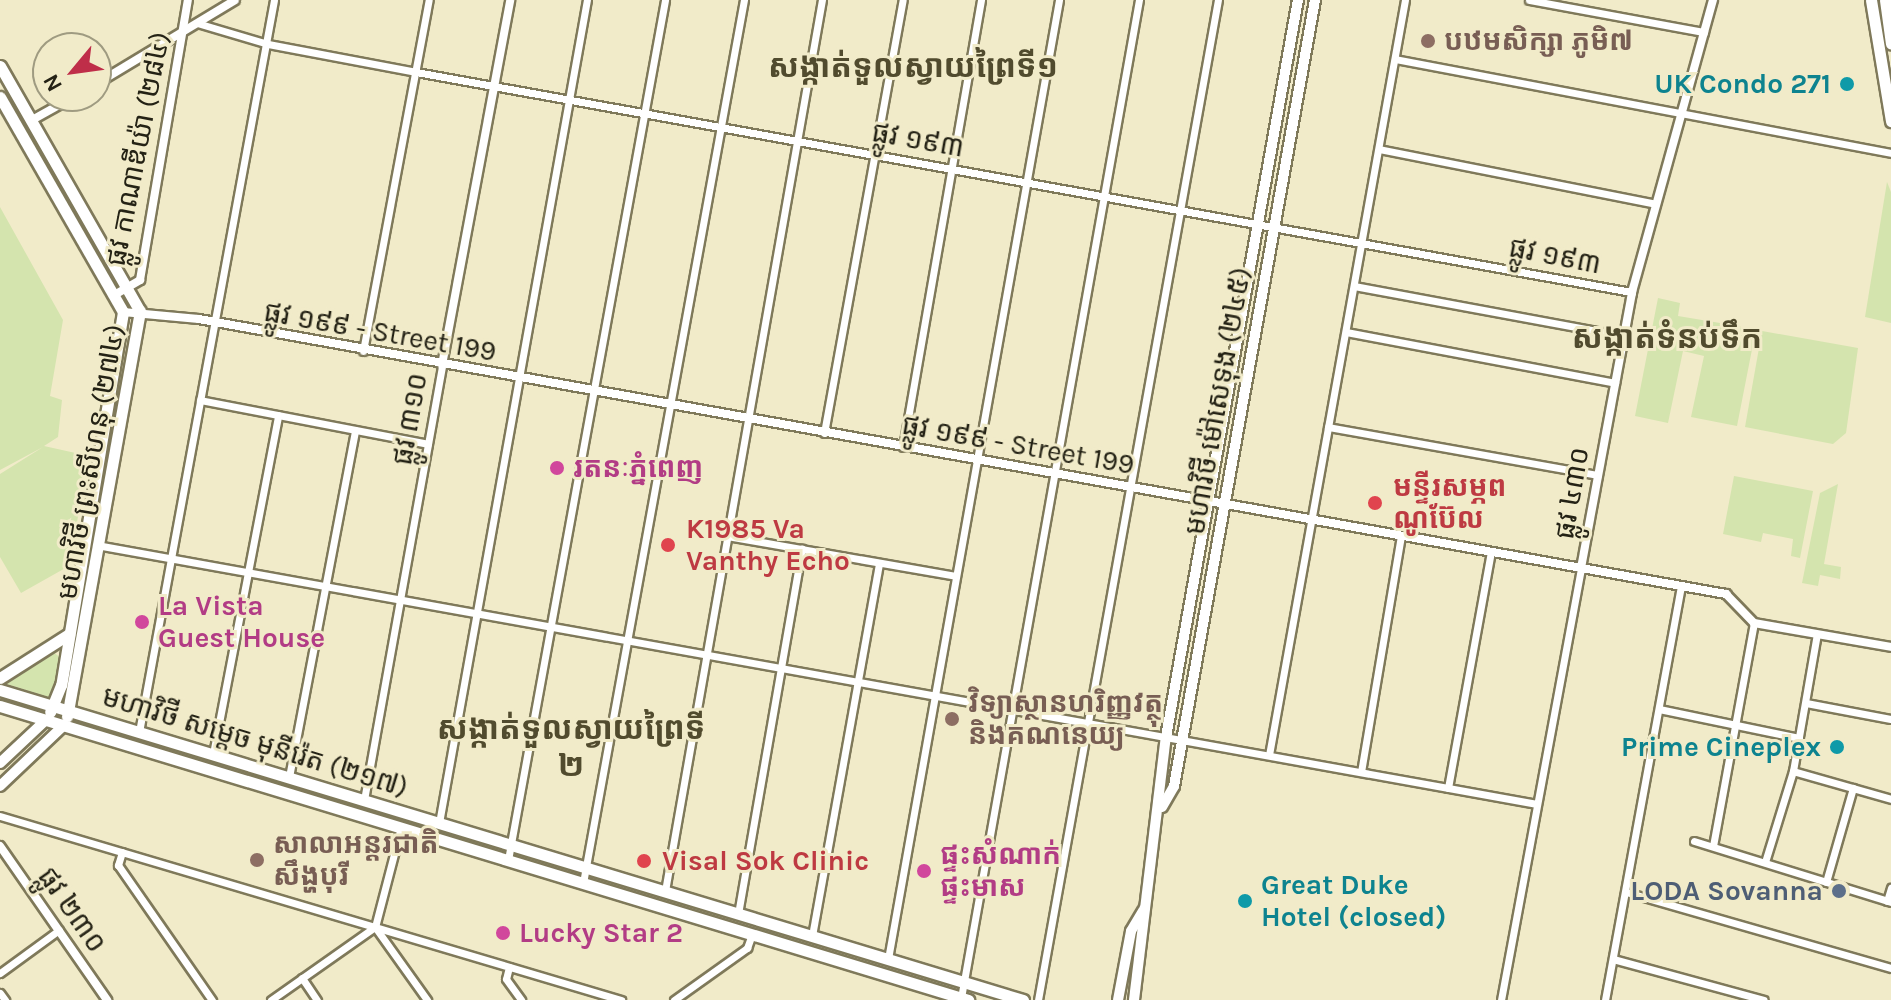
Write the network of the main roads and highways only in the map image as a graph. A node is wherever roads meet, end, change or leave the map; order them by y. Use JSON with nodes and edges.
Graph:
{"nodes":[{"id":1,"x":1298,"y":0,"type":"edge"},
{"id":2,"x":1315,"y":0,"type":"edge"},
{"id":3,"x":1871,"y":0,"type":"edge"},
{"id":4,"x":1885,"y":0,"type":"edge"},
{"id":5,"x":1891,"y":44,"type":"edge"},
{"id":6,"x":0,"y":66,"type":"edge"},
{"id":7,"x":0,"y":97,"type":"edge"},
{"id":8,"x":1891,"y":121,"type":"edge"},
{"id":9,"x":69,"y":634,"type":"junction"},
{"id":10,"x":0,"y":678,"type":"edge"},
{"id":11,"x":0,"y":690,"type":"edge"},
{"id":12,"x":0,"y":706,"type":"edge"},
{"id":13,"x":53,"y":706,"type":"junction"},
{"id":14,"x":70,"y":711,"type":"junction"},
{"id":15,"x":46,"y":720,"type":"junction"},
{"id":16,"x":64,"y":725,"type":"junction"},
{"id":17,"x":0,"y":763,"type":"edge"},
{"id":18,"x":0,"y":786,"type":"edge"},
{"id":19,"x":1162,"y":807,"type":"junction"},
{"id":20,"x":1144,"y":909,"type":"junction"},
{"id":21,"x":964,"y":999,"type":"edge"},
{"id":22,"x":1023,"y":1000,"type":"edge"},
{"id":23,"x":1118,"y":1000,"type":"edge"},
{"id":24,"x":1134,"y":1000,"type":"edge"}],
"edges":[{"from":1,"to":19,"type":"main road","name":"មហាវិថី ម៉ៅសេទុង (២៤៥)"},
{"from":2,"to":19,"type":"main road","name":"មហាវិថី ម៉ៅសេទុង (២៤៥)"},
{"from":3,"to":8,"type":"main road"},
{"from":4,"to":5,"type":"main road"},
{"from":6,"to":14,"type":"main road","name":"មហាវិថី ព្រះសីហនុ (២៧៤)"},
{"from":7,"to":9,"type":"main road","name":"មហាវិថី ព្រះសីហនុ (២៧៤)"},
{"from":9,"to":10,"type":"main road"},
{"from":9,"to":13,"type":"main road","name":"មហាវិថី ព្រះសីហនុ (២៧៤)"},
{"from":11,"to":13,"type":"main road","name":"មហាវិថី សម្តេច មុនីរ៉េត (២១៧)"},
{"from":12,"to":15,"type":"main road","name":"មហាវិថី សម្តេច មុនីរ៉េត (២១៧)"},
{"from":13,"to":14,"type":"main road","name":"មហាវិថី សម្តេច មុនីរ៉េត (២១៧)"},
{"from":13,"to":15,"type":"main road","name":"មហាវិថី ព្រះសីហនុ (២៧៤)"},
{"from":14,"to":16,"type":"main road","name":"មហាវិថី ព្រះសីហនុ (២៧៤)"},
{"from":14,"to":22,"type":"main road","name":"មហាវិថី សម្តេច មុនីរ៉េត (២១៧)"},
{"from":15,"to":16,"type":"main road","name":"មហាវិថី សម្តេច មុនីរ៉េត (២១៧)"},
{"from":15,"to":17,"type":"main road"},
{"from":16,"to":18,"type":"main road"},
{"from":16,"to":21,"type":"main road","name":"មហាវិថី សម្តេច មុនីរ៉េត (២១៧)"},
{"from":19,"to":20,"type":"main road","name":"មហាវិថី ម៉ៅសេទុង (២៤៥)"},
{"from":20,"to":23,"type":"main road","name":"មហាវិថី ម៉ៅសេទុង (២៤៥)"},
{"from":20,"to":24,"type":"main road","name":"មហាវិថី ម៉ៅសេទុង (២៤៥)"}]}
